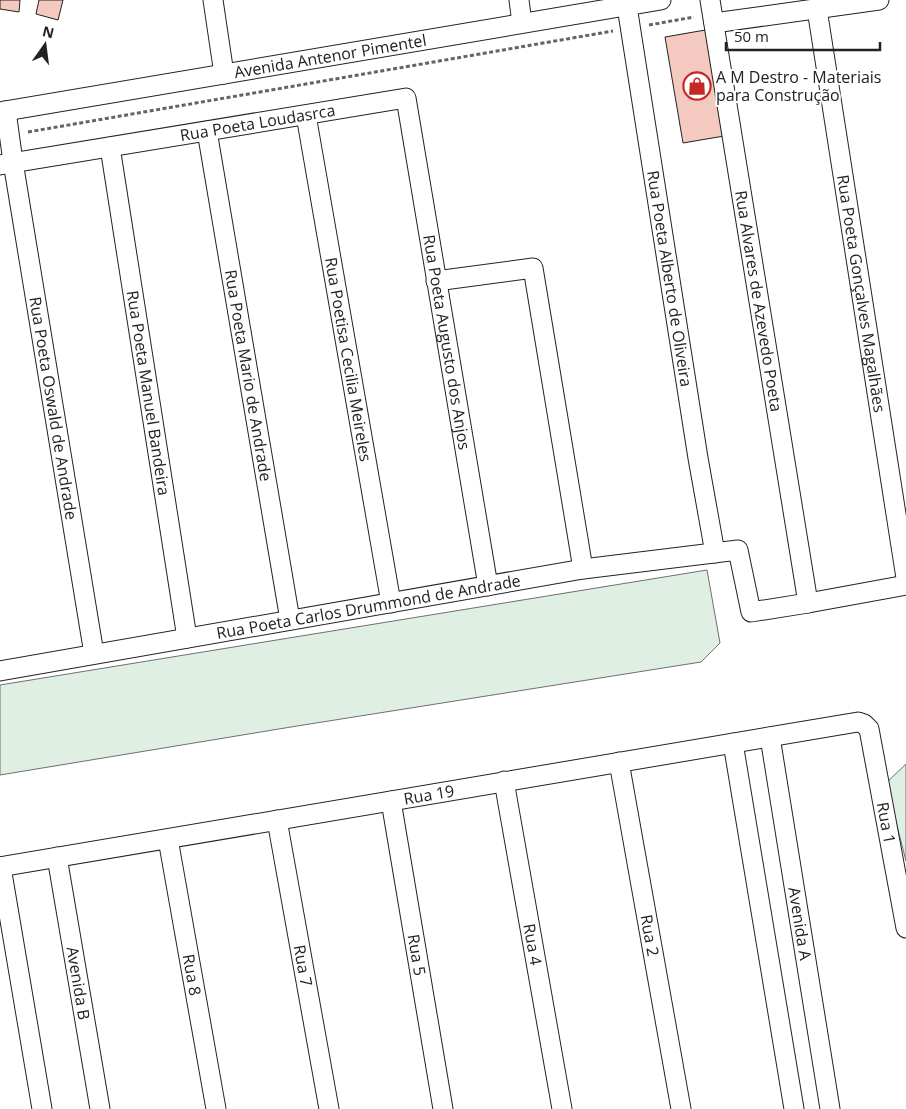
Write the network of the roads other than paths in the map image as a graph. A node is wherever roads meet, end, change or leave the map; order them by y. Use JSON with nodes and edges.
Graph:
{"nodes":[{"id":1,"x":213,"y":0,"type":"edge"},
{"id":2,"x":519,"y":0,"type":"edge"},
{"id":3,"x":661,"y":0,"type":"edge"},
{"id":4,"x":879,"y":0,"type":"edge"},
{"id":5,"x":627,"y":3,"type":"edge"},
{"id":6,"x":817,"y":9,"type":"junction"},
{"id":7,"x":712,"y":13,"type":"edge"},
{"id":8,"x":522,"y":24,"type":"junction"},
{"id":9,"x":224,"y":74,"type":"junction"},
{"id":10,"x":406,"y":98,"type":"joint"},
{"id":11,"x":3,"y":111,"type":"edge"},
{"id":12,"x":306,"y":115,"type":"junction"},
{"id":13,"x":206,"y":131,"type":"junction"},
{"id":14,"x":110,"y":147,"type":"junction"},
{"id":15,"x":6,"y":164,"type":"edge"},
{"id":16,"x":436,"y":282,"type":"junction"},
{"id":17,"x":715,"y":553,"type":"junction"},
{"id":18,"x":583,"y":569,"type":"junction"},
{"id":19,"x":906,"y":578,"type":"edge"},
{"id":20,"x":906,"y":585,"type":"edge"},
{"id":21,"x":488,"y":586,"type":"junction"},
{"id":22,"x":391,"y":603,"type":"junction"},
{"id":23,"x":808,"y":603,"type":"junction"},
{"id":24,"x":290,"y":620,"type":"junction"},
{"id":25,"x":187,"y":638,"type":"junction"},
{"id":26,"x":94,"y":654,"type":"junction"},
{"id":27,"x":0,"y":670,"type":"edge"},
{"id":28,"x":858,"y":722,"type":"joint"},
{"id":29,"x":770,"y":736,"type":"junction"},
{"id":30,"x":733,"y":743,"type":"junction"},
{"id":31,"x":619,"y":762,"type":"junction"},
{"id":32,"x":504,"y":782,"type":"junction"},
{"id":33,"x":391,"y":801,"type":"junction"},
{"id":34,"x":277,"y":820,"type":"junction"},
{"id":35,"x":168,"y":839,"type":"junction"},
{"id":36,"x":57,"y":858,"type":"junction"},
{"id":37,"x":1,"y":867,"type":"edge"},
{"id":38,"x":906,"y":928,"type":"edge"},
{"id":39,"x":42,"y":1109,"type":"edge"},
{"id":40,"x":100,"y":1109,"type":"edge"},
{"id":41,"x":216,"y":1109,"type":"edge"},
{"id":42,"x":329,"y":1109,"type":"edge"},
{"id":43,"x":443,"y":1109,"type":"edge"},
{"id":44,"x":562,"y":1109,"type":"edge"},
{"id":45,"x":681,"y":1109,"type":"edge"},
{"id":46,"x":794,"y":1109,"type":"edge"},
{"id":47,"x":830,"y":1109,"type":"edge"}],
"edges":[{"from":1,"to":9,"type":"street"},
{"from":2,"to":8,"type":"street"},
{"from":3,"to":5,"type":"street","name":"Avenida Antenor Pimentel"},
{"from":4,"to":6,"type":"street"},
{"from":5,"to":8,"type":"street","name":"Avenida Antenor Pimentel"},
{"from":5,"to":17,"type":"street","name":"Rua Poeta Alberto de Oliveira"},
{"from":6,"to":7,"type":"street"},
{"from":6,"to":19,"type":"street","name":"Rua Poeta Gonçalves Magalhães"},
{"from":7,"to":23,"type":"street","name":"Rua Alvares de Azevedo Poeta"},
{"from":8,"to":9,"type":"street","name":"Avenida Antenor Pimentel"},
{"from":9,"to":11,"type":"street","name":"Avenida Antenor Pimentel"},
{"from":10,"to":12,"type":"street","name":"Rua Poeta Loudasrca"},
{"from":10,"to":16,"type":"street","name":"Rua Poeta Augusto dos Anjos"},
{"from":11,"to":15,"type":"street","name":"Rua Poeta Oswald de Andrade"},
{"from":12,"to":13,"type":"street","name":"Rua Poeta Loudasrca"},
{"from":12,"to":22,"type":"street","name":"Rua Poetisa Cecilia Meireles"},
{"from":13,"to":14,"type":"street","name":"Rua Poeta Loudasrca"},
{"from":13,"to":24,"type":"street","name":"Rua Poeta Mario de Andrade"},
{"from":14,"to":15,"type":"street","name":"Rua Poeta Loudasrca"},
{"from":14,"to":25,"type":"street","name":"Rua Poeta Manuel Bandeira"},
{"from":15,"to":26,"type":"street","name":"Rua Poeta Oswald de Andrade"},
{"from":16,"to":18,"type":"street"},
{"from":16,"to":21,"type":"street","name":"Rua Poeta Augusto dos Anjos"},
{"from":17,"to":18,"type":"street","name":"Rua Poeta Carlos Drummond de Andrade"},
{"from":17,"to":23,"type":"street","name":"Rua Poeta Carlos Drummond de Andrade"},
{"from":18,"to":21,"type":"street","name":"Rua Poeta Carlos Drummond de Andrade"},
{"from":20,"to":23,"type":"street"},
{"from":21,"to":22,"type":"street","name":"Rua Poeta Carlos Drummond de Andrade"},
{"from":22,"to":24,"type":"street","name":"Rua Poeta Carlos Drummond de Andrade"},
{"from":24,"to":25,"type":"street","name":"Rua Poeta Carlos Drummond de Andrade"},
{"from":25,"to":26,"type":"street","name":"Rua Poeta Carlos Drummond de Andrade"},
{"from":26,"to":27,"type":"street","name":"Rua Poeta Carlos Drummond de Andrade"},
{"from":28,"to":29,"type":"street","name":"Rua 19"},
{"from":28,"to":38,"type":"street","name":"Rua 1"},
{"from":29,"to":30,"type":"street","name":"Rua 19"},
{"from":29,"to":47,"type":"street","name":"Avenida A"},
{"from":30,"to":31,"type":"street","name":"Rua 19"},
{"from":30,"to":46,"type":"street"},
{"from":31,"to":32,"type":"street","name":"Rua 19"},
{"from":31,"to":45,"type":"street","name":"Rua 2"},
{"from":32,"to":33,"type":"street","name":"Rua 19"},
{"from":32,"to":44,"type":"street","name":"Rua 4"},
{"from":33,"to":34,"type":"street","name":"Rua 19"},
{"from":33,"to":43,"type":"street","name":"Rua 5"},
{"from":34,"to":35,"type":"street","name":"Rua 19"},
{"from":34,"to":42,"type":"street","name":"Rua 7"},
{"from":35,"to":36,"type":"street","name":"Rua 19"},
{"from":35,"to":41,"type":"street","name":"Rua 8"},
{"from":36,"to":37,"type":"street","name":"Rua 19"},
{"from":36,"to":40,"type":"street","name":"Avenida B"},
{"from":37,"to":39,"type":"street"}]}
